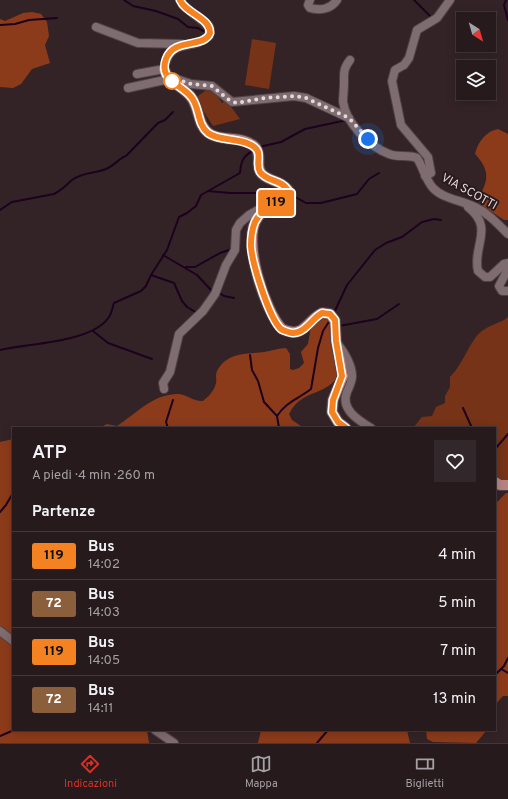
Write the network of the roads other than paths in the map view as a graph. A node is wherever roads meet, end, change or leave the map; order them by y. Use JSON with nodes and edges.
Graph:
{"nodes":[{"id":1,"x":180,"y":0,"type":"edge"},
{"id":2,"x":310,"y":0,"type":"edge"},
{"id":3,"x":337,"y":0,"type":"edge"},
{"id":4,"x":450,"y":0,"type":"edge"},
{"id":5,"x":96,"y":27,"type":"dead end"},
{"id":6,"x":183,"y":44,"type":"junction"},
{"id":7,"x":350,"y":60,"type":"dead end"},
{"id":8,"x":137,"y":74,"type":"dead end"},
{"id":9,"x":166,"y":75,"type":"junction"},
{"id":10,"x":128,"y":88,"type":"dead end"},
{"id":11,"x":349,"y":118,"type":"junction"},
{"id":12,"x":425,"y":176,"type":"junction"},
{"id":13,"x":459,"y":201,"type":"junction"},
{"id":14,"x":270,"y":206,"type":"junction"},
{"id":15,"x":508,"y":234,"type":"edge"},
{"id":16,"x":508,"y":263,"type":"edge"},
{"id":17,"x":508,"y":269,"type":"edge"},
{"id":18,"x":508,"y":291,"type":"edge"},
{"id":19,"x":336,"y":341,"type":"junction"},
{"id":20,"x":164,"y":389,"type":"dead end"},
{"id":21,"x":345,"y":427,"type":"edge"},
{"id":22,"x":370,"y":427,"type":"edge"},
{"id":23,"x":496,"y":483,"type":"edge"},
{"id":24,"x":508,"y":485,"type":"edge"},
{"id":25,"x":0,"y":631,"type":"edge"},
{"id":26,"x":12,"y":640,"type":"edge"},
{"id":27,"x":156,"y":731,"type":"edge"},
{"id":28,"x":174,"y":743,"type":"edge"}],
"edges":[{"from":1,"to":6,"type":"street"},
{"from":2,"to":3,"type":"street"},
{"from":4,"to":12,"type":"street"},
{"from":5,"to":6,"type":"street"},
{"from":6,"to":9,"type":"street"},
{"from":7,"to":11,"type":"street"},
{"from":8,"to":9,"type":"street"},
{"from":9,"to":10,"type":"street"},
{"from":9,"to":11,"type":"street"},
{"from":9,"to":14,"type":"main road"},
{"from":11,"to":12,"type":"street","name":"VIA SCOTTI"},
{"from":12,"to":13,"type":"street","name":"VIA SCOTTI"},
{"from":13,"to":15,"type":"street","name":"VIA SCOTTI"},
{"from":13,"to":16,"type":"street"},
{"from":14,"to":19,"type":"main road"},
{"from":14,"to":20,"type":"street"},
{"from":17,"to":18,"type":"street"},
{"from":19,"to":21,"type":"main road"},
{"from":19,"to":22,"type":"street"},
{"from":23,"to":24,"type":"main road"},
{"from":25,"to":26,"type":"street"},
{"from":27,"to":28,"type":"street"}]}
